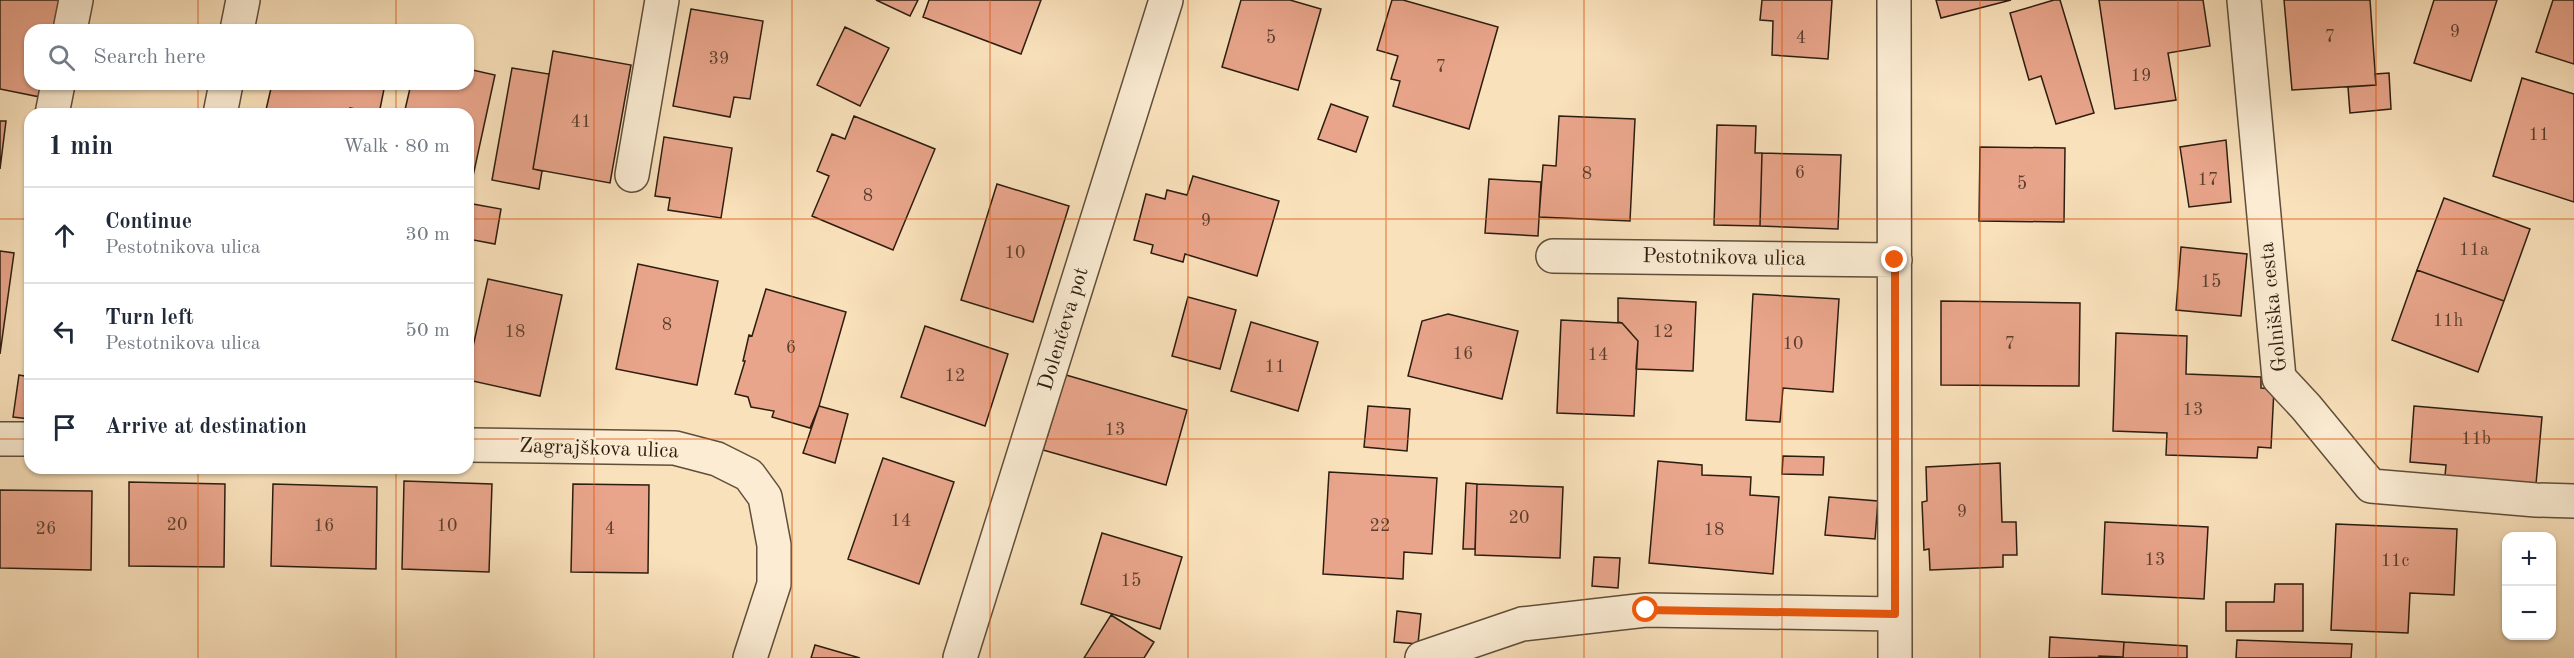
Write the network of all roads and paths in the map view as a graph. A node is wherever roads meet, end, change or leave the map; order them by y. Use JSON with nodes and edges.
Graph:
{"nodes":[{"id":1,"x":76,"y":0,"type":"edge"},
{"id":2,"x":243,"y":0,"type":"edge"},
{"id":3,"x":662,"y":0,"type":"edge"},
{"id":4,"x":1166,"y":0,"type":"edge"},
{"id":5,"x":1894,"y":0,"type":"edge"},
{"id":6,"x":2244,"y":0,"type":"edge"},
{"id":7,"x":71,"y":24,"type":"edge"},
{"id":8,"x":238,"y":24,"type":"edge"},
{"id":9,"x":57,"y":90,"type":"edge"},
{"id":10,"x":225,"y":90,"type":"edge"},
{"id":11,"x":53,"y":108,"type":"edge"},
{"id":12,"x":221,"y":108,"type":"edge"},
{"id":13,"x":632,"y":175,"type":"dead end"},
{"id":14,"x":1553,"y":256,"type":"dead end"},
{"id":15,"x":1895,"y":260,"type":"junction"},
{"id":16,"x":0,"y":439,"type":"edge"},
{"id":17,"x":24,"y":439,"type":"edge"},
{"id":18,"x":474,"y":445,"type":"edge"},
{"id":19,"x":2574,"y":501,"type":"edge"},
{"id":20,"x":1895,"y":614,"type":"junction"},
{"id":21,"x":750,"y":658,"type":"edge"},
{"id":22,"x":960,"y":658,"type":"edge"},
{"id":23,"x":1422,"y":658,"type":"edge"},
{"id":24,"x":1895,"y":658,"type":"edge"}],
"edges":[{"from":1,"to":7,"type":"street"},
{"from":2,"to":8,"type":"street"},
{"from":3,"to":13,"type":"street"},
{"from":4,"to":22,"type":"street","name":"Dolenčeva pot"},
{"from":5,"to":15,"type":"street"},
{"from":6,"to":19,"type":"street","name":"Golniška cesta"},
{"from":9,"to":11,"type":"street"},
{"from":10,"to":12,"type":"street"},
{"from":14,"to":15,"type":"street","name":"Pestotnikova ulica"},
{"from":15,"to":20,"type":"street"},
{"from":16,"to":17,"type":"street"},
{"from":18,"to":21,"type":"street","name":"Zagrajškova ulica"},
{"from":20,"to":23,"type":"street"},
{"from":20,"to":24,"type":"street"}]}
